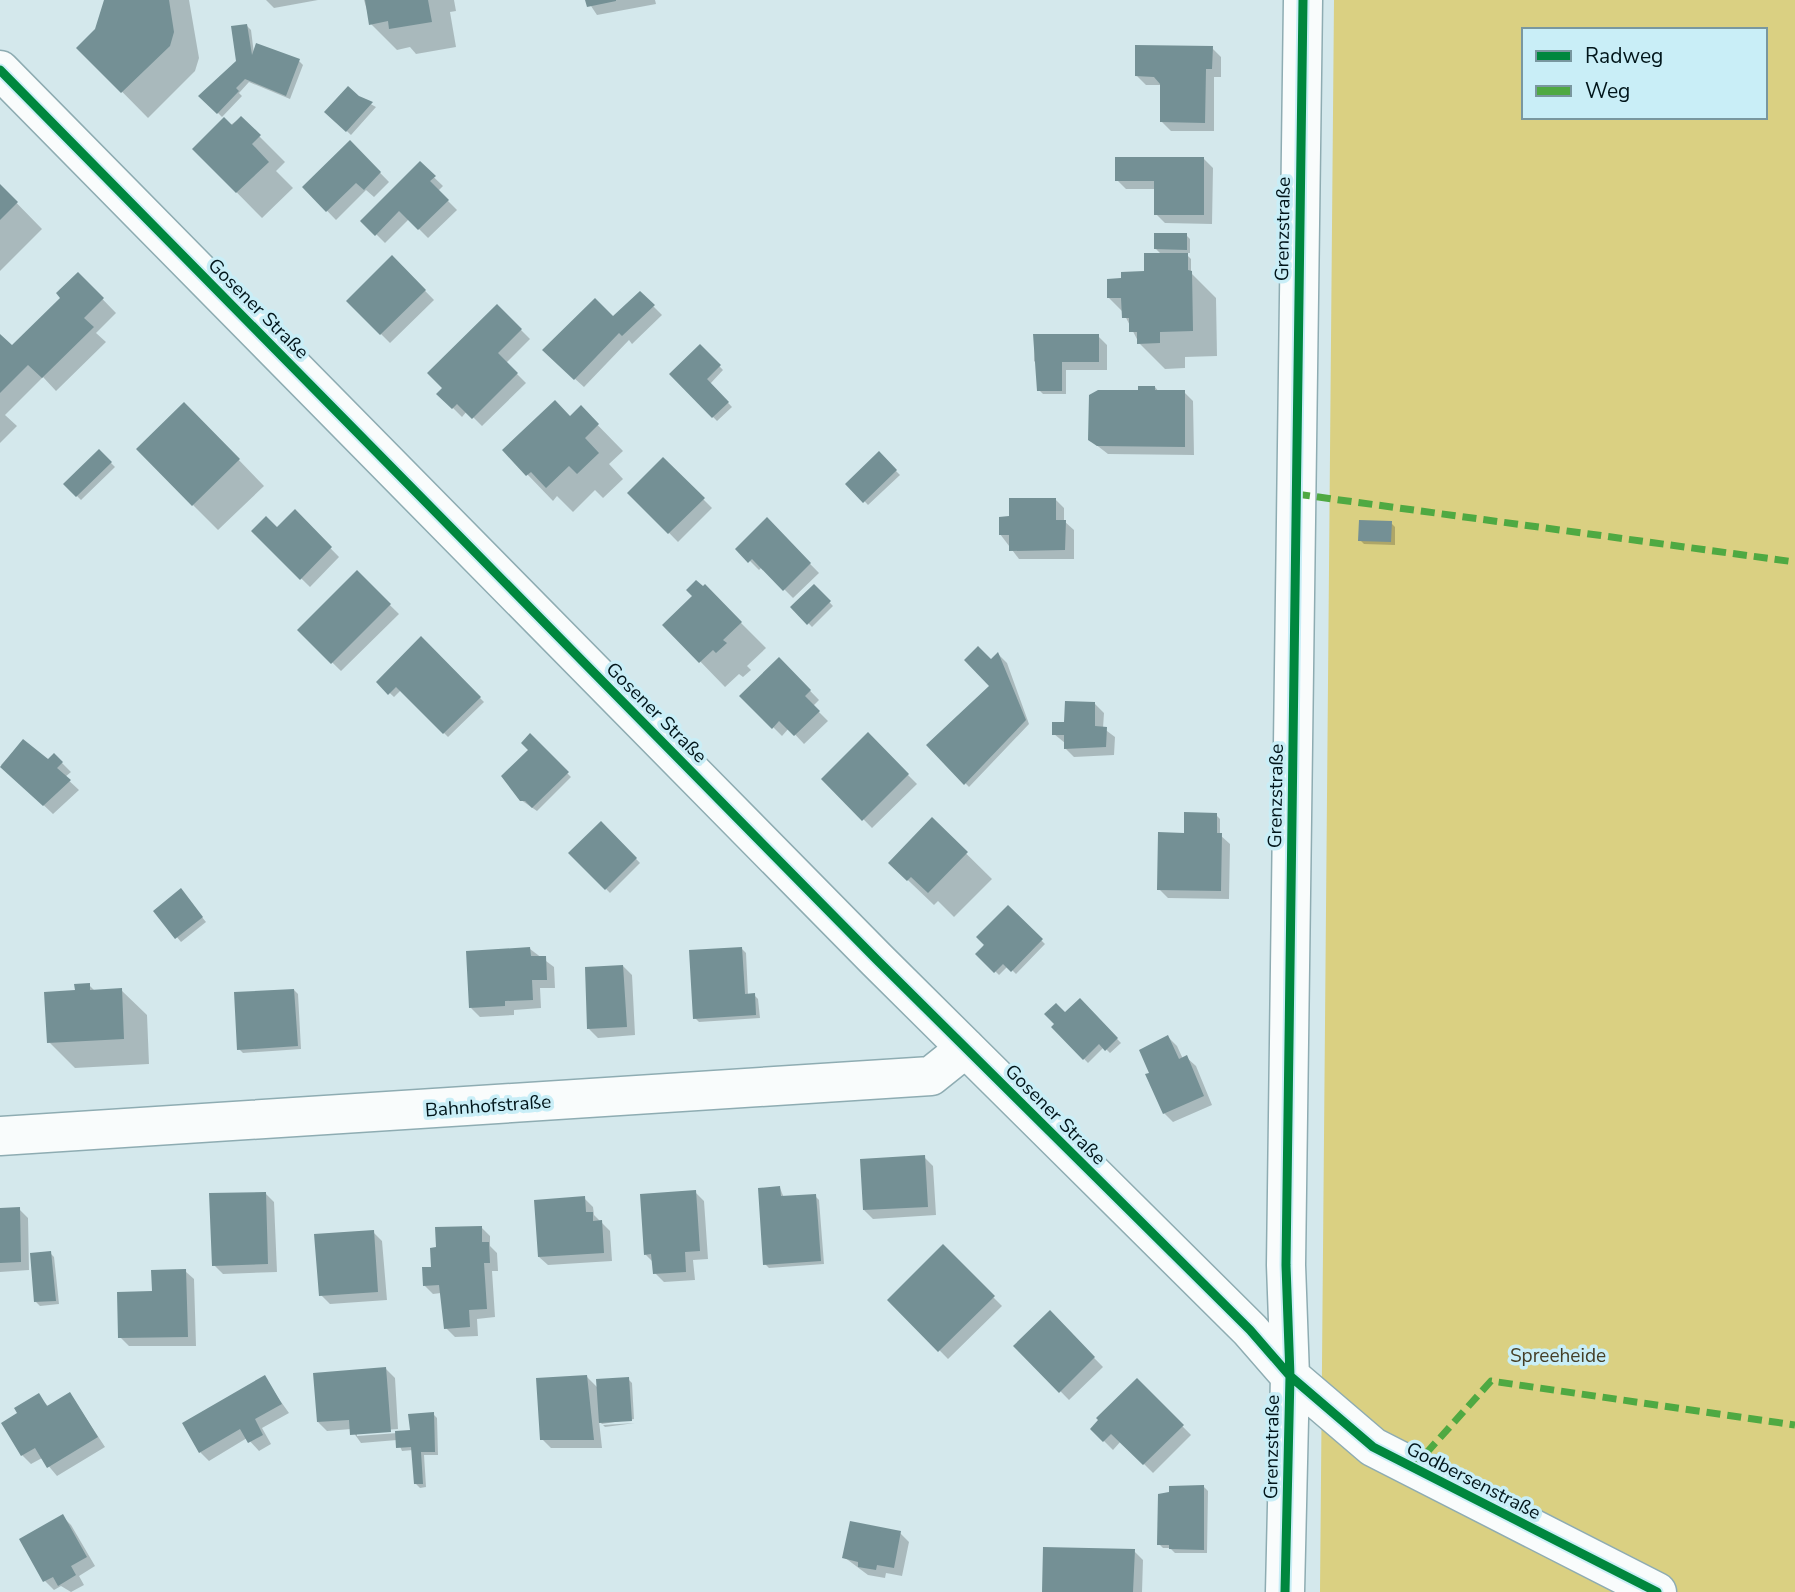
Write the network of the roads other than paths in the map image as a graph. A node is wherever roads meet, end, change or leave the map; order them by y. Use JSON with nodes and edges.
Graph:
{"nodes":[{"id":1,"x":1303,"y":0,"type":"edge"},
{"id":2,"x":0,"y":70,"type":"edge"},
{"id":3,"x":966,"y":1048,"type":"junction"},
{"id":4,"x":0,"y":1136,"type":"edge"},
{"id":5,"x":1290,"y":1376,"type":"junction"},
{"id":6,"x":1285,"y":1592,"type":"edge"},
{"id":7,"x":1657,"y":1592,"type":"edge"}],
"edges":[{"from":1,"to":5,"type":"street","name":"Grenzstraße"},
{"from":2,"to":3,"type":"street","name":"Gosener Straße"},
{"from":3,"to":4,"type":"street","name":"Bahnhofstraße"},
{"from":3,"to":5,"type":"street","name":"Gosener Straße"},
{"from":5,"to":6,"type":"street","name":"Grenzstraße"},
{"from":5,"to":7,"type":"street","name":"Godbersenstraße"}]}
